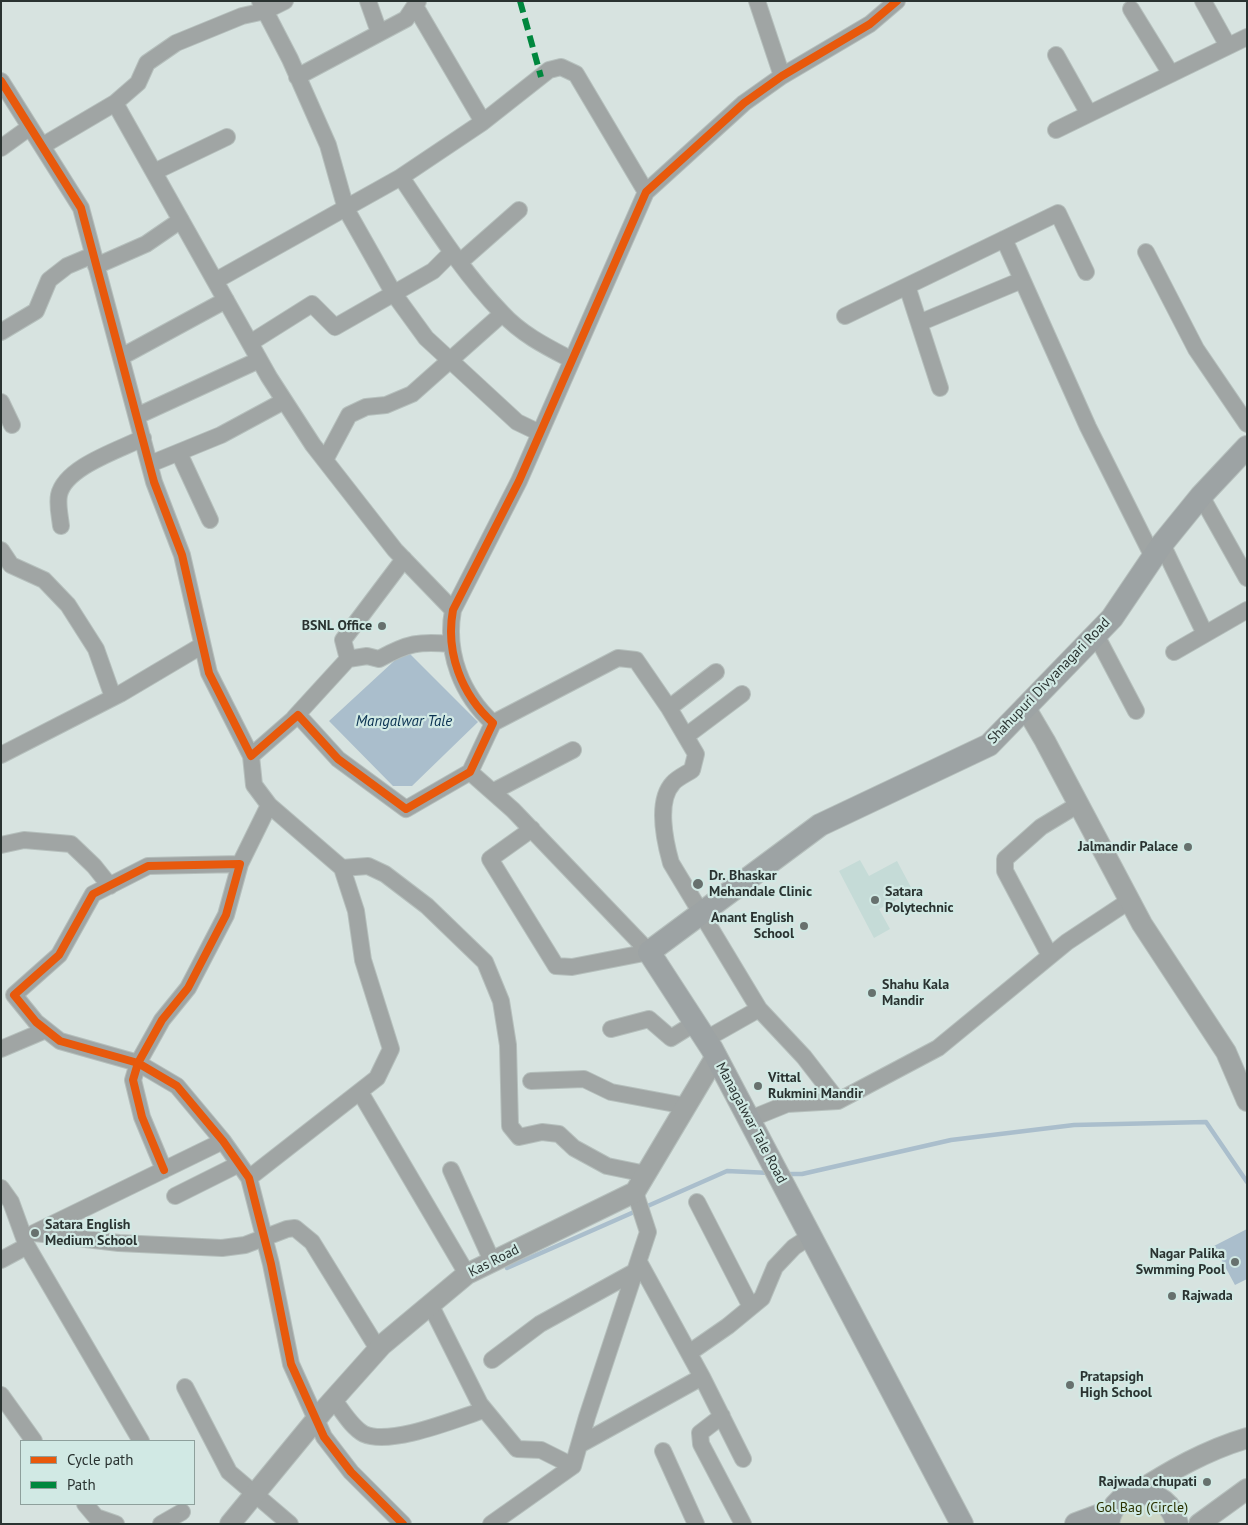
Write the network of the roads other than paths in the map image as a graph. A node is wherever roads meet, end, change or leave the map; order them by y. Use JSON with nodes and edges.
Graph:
{"nodes":[{"id":1,"x":285,"y":1,"type":"edge"},
{"id":2,"x":368,"y":1,"type":"edge"},
{"id":3,"x":897,"y":1,"type":"edge"},
{"id":4,"x":1203,"y":1,"type":"edge"},
{"id":5,"x":761,"y":3,"type":"edge"},
{"id":6,"x":417,"y":4,"type":"edge"},
{"id":7,"x":263,"y":6,"type":"edge"},
{"id":8,"x":1131,"y":9,"type":"dead end"},
{"id":9,"x":379,"y":32,"type":"junction"},
{"id":10,"x":1247,"y":37,"type":"edge"},
{"id":11,"x":1228,"y":46,"type":"junction"},
{"id":12,"x":1056,"y":55,"type":"dead end"},
{"id":13,"x":1171,"y":74,"type":"junction"},
{"id":14,"x":782,"y":76,"type":"junction"},
{"id":15,"x":297,"y":77,"type":"junction"},
{"id":16,"x":1,"y":81,"type":"edge"},
{"id":17,"x":115,"y":103,"type":"junction"},
{"id":18,"x":1089,"y":114,"type":"junction"},
{"id":19,"x":483,"y":122,"type":"junction"},
{"id":20,"x":30,"y":127,"type":"junction"},
{"id":21,"x":1056,"y":130,"type":"dead end"},
{"id":22,"x":227,"y":136,"type":"dead end"},
{"id":23,"x":42,"y":146,"type":"junction"},
{"id":24,"x":1,"y":148,"type":"edge"},
{"id":25,"x":154,"y":172,"type":"junction"},
{"id":26,"x":401,"y":178,"type":"junction"},
{"id":27,"x":646,"y":192,"type":"junction"},
{"id":28,"x":346,"y":209,"type":"junction"},
{"id":29,"x":519,"y":210,"type":"dead end"},
{"id":30,"x":181,"y":220,"type":"junction"},
{"id":31,"x":1004,"y":240,"type":"junction"},
{"id":32,"x":1146,"y":252,"type":"dead end"},
{"id":33,"x":456,"y":257,"type":"junction"},
{"id":34,"x":95,"y":261,"type":"junction"},
{"id":35,"x":1086,"y":272,"type":"dead end"},
{"id":36,"x":1022,"y":280,"type":"junction"},
{"id":37,"x":216,"y":281,"type":"junction"},
{"id":38,"x":907,"y":286,"type":"junction"},
{"id":39,"x":394,"y":294,"type":"junction"},
{"id":40,"x":226,"y":300,"type":"junction"},
{"id":41,"x":502,"y":314,"type":"junction"},
{"id":42,"x":845,"y":316,"type":"dead end"},
{"id":43,"x":919,"y":323,"type":"junction"},
{"id":44,"x":1,"y":332,"type":"edge"},
{"id":45,"x":250,"y":343,"type":"junction"},
{"id":46,"x":121,"y":357,"type":"junction"},
{"id":47,"x":451,"y":359,"type":"junction"},
{"id":48,"x":259,"y":360,"type":"junction"},
{"id":49,"x":572,"y":360,"type":"junction"},
{"id":50,"x":940,"y":388,"type":"dead end"},
{"id":51,"x":284,"y":401,"type":"junction"},
{"id":52,"x":1,"y":402,"type":"edge"},
{"id":53,"x":137,"y":416,"type":"junction"},
{"id":54,"x":1247,"y":424,"type":"edge"},
{"id":55,"x":12,"y":425,"type":"dead end"},
{"id":56,"x":540,"y":433,"type":"junction"},
{"id":57,"x":143,"y":438,"type":"junction"},
{"id":58,"x":1246,"y":448,"type":"edge"},
{"id":59,"x":179,"y":453,"type":"junction"},
{"id":60,"x":325,"y":460,"type":"junction"},
{"id":61,"x":150,"y":464,"type":"junction"},
{"id":62,"x":1202,"y":496,"type":"junction"},
{"id":63,"x":210,"y":520,"type":"dead end"},
{"id":64,"x":61,"y":526,"type":"dead end"},
{"id":65,"x":1,"y":550,"type":"edge"},
{"id":66,"x":1157,"y":551,"type":"junction"},
{"id":67,"x":404,"y":559,"type":"junction"},
{"id":68,"x":1247,"y":578,"type":"edge"},
{"id":69,"x":453,"y":610,"type":"junction"},
{"id":70,"x":1247,"y":610,"type":"edge"},
{"id":71,"x":1205,"y":634,"type":"junction"},
{"id":72,"x":1096,"y":635,"type":"junction"},
{"id":73,"x":451,"y":644,"type":"junction"},
{"id":74,"x":201,"y":646,"type":"junction"},
{"id":75,"x":1174,"y":652,"type":"dead end"},
{"id":76,"x":348,"y":659,"type":"junction"},
{"id":77,"x":716,"y":672,"type":"dead end"},
{"id":78,"x":742,"y":694,"type":"dead end"},
{"id":79,"x":113,"y":697,"type":"junction"},
{"id":80,"x":669,"y":708,"type":"junction"},
{"id":81,"x":1025,"y":708,"type":"junction"},
{"id":82,"x":1136,"y":711,"type":"dead end"},
{"id":83,"x":294,"y":718,"type":"junction"},
{"id":84,"x":494,"y":722,"type":"junction"},
{"id":85,"x":686,"y":736,"type":"junction"},
{"id":86,"x":573,"y":750,"type":"dead end"},
{"id":87,"x":1,"y":755,"type":"edge"},
{"id":88,"x":251,"y":756,"type":"junction"},
{"id":89,"x":470,"y":772,"type":"junction"},
{"id":90,"x":494,"y":791,"type":"junction"},
{"id":91,"x":1079,"y":804,"type":"junction"},
{"id":92,"x":269,"y":806,"type":"junction"},
{"id":93,"x":532,"y":829,"type":"junction"},
{"id":94,"x":1,"y":845,"type":"edge"},
{"id":95,"x":240,"y":864,"type":"junction"},
{"id":96,"x":342,"y":868,"type":"junction"},
{"id":97,"x":110,"y":886,"type":"junction"},
{"id":98,"x":1129,"y":901,"type":"junction"},
{"id":99,"x":701,"y":914,"type":"junction"},
{"id":100,"x":649,"y":952,"type":"junction"},
{"id":101,"x":1050,"y":956,"type":"junction"},
{"id":102,"x":8,"y":997,"type":"edge"},
{"id":103,"x":759,"y":1009,"type":"junction"},
{"id":104,"x":611,"y":1029,"type":"dead end"},
{"id":105,"x":46,"y":1030,"type":"junction"},
{"id":106,"x":705,"y":1039,"type":"junction"},
{"id":107,"x":1,"y":1049,"type":"edge"},
{"id":108,"x":138,"y":1062,"type":"junction"},
{"id":109,"x":532,"y":1080,"type":"dead end"},
{"id":110,"x":360,"y":1092,"type":"junction"},
{"id":111,"x":1247,"y":1100,"type":"edge"},
{"id":112,"x":838,"y":1101,"type":"junction"},
{"id":113,"x":686,"y":1106,"type":"junction"},
{"id":114,"x":750,"y":1119,"type":"junction"},
{"id":115,"x":223,"y":1141,"type":"junction"},
{"id":116,"x":239,"y":1164,"type":"junction"},
{"id":117,"x":164,"y":1170,"type":"junction"},
{"id":118,"x":451,"y":1170,"type":"dead end"},
{"id":119,"x":646,"y":1174,"type":"junction"},
{"id":120,"x":249,"y":1178,"type":"junction"},
{"id":121,"x":1,"y":1188,"type":"edge"},
{"id":122,"x":635,"y":1192,"type":"junction"},
{"id":123,"x":175,"y":1196,"type":"dead end"},
{"id":124,"x":697,"y":1202,"type":"dead end"},
{"id":125,"x":812,"y":1236,"type":"junction"},
{"id":126,"x":264,"y":1238,"type":"junction"},
{"id":127,"x":29,"y":1239,"type":"junction"},
{"id":128,"x":1,"y":1260,"type":"edge"},
{"id":129,"x":492,"y":1261,"type":"junction"},
{"id":130,"x":637,"y":1266,"type":"junction"},
{"id":131,"x":467,"y":1274,"type":"junction"},
{"id":132,"x":430,"y":1304,"type":"junction"},
{"id":133,"x":751,"y":1307,"type":"junction"},
{"id":134,"x":378,"y":1349,"type":"junction"},
{"id":135,"x":689,"y":1352,"type":"junction"},
{"id":136,"x":492,"y":1360,"type":"dead end"},
{"id":137,"x":702,"y":1377,"type":"junction"},
{"id":138,"x":185,"y":1387,"type":"dead end"},
{"id":139,"x":1,"y":1395,"type":"edge"},
{"id":140,"x":333,"y":1399,"type":"junction"},
{"id":141,"x":484,"y":1410,"type":"junction"},
{"id":142,"x":722,"y":1416,"type":"junction"},
{"id":143,"x":316,"y":1419,"type":"junction"},
{"id":144,"x":1247,"y":1438,"type":"edge"},
{"id":145,"x":33,"y":1440,"type":"edge"},
{"id":146,"x":139,"y":1440,"type":"edge"},
{"id":147,"x":579,"y":1445,"type":"junction"},
{"id":148,"x":663,"y":1450,"type":"dead end"},
{"id":149,"x":743,"y":1459,"type":"dead end"},
{"id":150,"x":573,"y":1466,"type":"junction"},
{"id":151,"x":1247,"y":1490,"type":"edge"},
{"id":152,"x":256,"y":1493,"type":"junction"},
{"id":153,"x":1134,"y":1494,"type":"junction"},
{"id":154,"x":86,"y":1505,"type":"edge"},
{"id":155,"x":183,"y":1513,"type":"edge"},
{"id":156,"x":1109,"y":1518,"type":"edge"},
{"id":157,"x":114,"y":1523,"type":"edge"},
{"id":158,"x":161,"y":1524,"type":"edge"},
{"id":159,"x":230,"y":1524,"type":"edge"},
{"id":160,"x":290,"y":1524,"type":"edge"},
{"id":161,"x":403,"y":1524,"type":"edge"},
{"id":162,"x":491,"y":1524,"type":"edge"},
{"id":163,"x":696,"y":1524,"type":"edge"},
{"id":164,"x":743,"y":1524,"type":"edge"},
{"id":165,"x":962,"y":1524,"type":"edge"},
{"id":166,"x":1076,"y":1524,"type":"edge"},
{"id":167,"x":1177,"y":1524,"type":"edge"},
{"id":168,"x":1199,"y":1524,"type":"edge"}],
"edges":[{"from":1,"to":7,"type":"street"},
{"from":2,"to":9,"type":"street"},
{"from":3,"to":14,"type":"street"},
{"from":4,"to":11,"type":"street"},
{"from":5,"to":14,"type":"street"},
{"from":6,"to":9,"type":"street"},
{"from":6,"to":19,"type":"street"},
{"from":7,"to":15,"type":"street"},
{"from":7,"to":17,"type":"street"},
{"from":8,"to":13,"type":"street"},
{"from":9,"to":15,"type":"street"},
{"from":10,"to":11,"type":"street"},
{"from":11,"to":13,"type":"street"},
{"from":12,"to":18,"type":"street"},
{"from":13,"to":18,"type":"street"},
{"from":14,"to":27,"type":"street"},
{"from":15,"to":28,"type":"street"},
{"from":16,"to":20,"type":"street"},
{"from":17,"to":23,"type":"street"},
{"from":17,"to":25,"type":"street"},
{"from":18,"to":21,"type":"street"},
{"from":19,"to":26,"type":"street"},
{"from":19,"to":27,"type":"street"},
{"from":20,"to":23,"type":"street"},
{"from":20,"to":24,"type":"street"},
{"from":22,"to":25,"type":"street"},
{"from":23,"to":34,"type":"street"},
{"from":25,"to":30,"type":"street"},
{"from":26,"to":28,"type":"street"},
{"from":26,"to":33,"type":"street"},
{"from":27,"to":49,"type":"street"},
{"from":28,"to":37,"type":"street"},
{"from":28,"to":39,"type":"street"},
{"from":29,"to":33,"type":"street"},
{"from":30,"to":34,"type":"street"},
{"from":30,"to":37,"type":"street"},
{"from":31,"to":35,"type":"street"},
{"from":31,"to":36,"type":"street"},
{"from":31,"to":38,"type":"street"},
{"from":32,"to":54,"type":"street"},
{"from":33,"to":39,"type":"street"},
{"from":33,"to":41,"type":"street"},
{"from":34,"to":44,"type":"street"},
{"from":34,"to":46,"type":"street"},
{"from":36,"to":43,"type":"street"},
{"from":36,"to":66,"type":"street"},
{"from":37,"to":40,"type":"street"},
{"from":38,"to":42,"type":"street"},
{"from":38,"to":43,"type":"street"},
{"from":39,"to":45,"type":"street"},
{"from":39,"to":47,"type":"street"},
{"from":40,"to":45,"type":"street"},
{"from":40,"to":46,"type":"street"},
{"from":41,"to":47,"type":"street"},
{"from":41,"to":49,"type":"street"},
{"from":43,"to":50,"type":"street"},
{"from":45,"to":48,"type":"street"},
{"from":46,"to":53,"type":"street"},
{"from":47,"to":56,"type":"street"},
{"from":47,"to":60,"type":"street"},
{"from":48,"to":51,"type":"street"},
{"from":48,"to":53,"type":"street"},
{"from":49,"to":56,"type":"street"},
{"from":51,"to":59,"type":"street"},
{"from":51,"to":60,"type":"street"},
{"from":52,"to":55,"type":"street"},
{"from":53,"to":57,"type":"street"},
{"from":56,"to":69,"type":"street"},
{"from":57,"to":61,"type":"street"},
{"from":57,"to":64,"type":"street"},
{"from":58,"to":62,"type":"main road","name":"Shahupuri Divyanagari Road"},
{"from":59,"to":61,"type":"street"},
{"from":59,"to":63,"type":"street"},
{"from":60,"to":67,"type":"street"},
{"from":61,"to":74,"type":"street"},
{"from":62,"to":66,"type":"main road","name":"Shahupuri Divyanagari Road"},
{"from":62,"to":68,"type":"street"},
{"from":65,"to":79,"type":"street"},
{"from":66,"to":71,"type":"street"},
{"from":66,"to":72,"type":"main road","name":"Shahupuri Divyanagari Road"},
{"from":67,"to":69,"type":"street"},
{"from":67,"to":76,"type":"street"},
{"from":69,"to":73,"type":"street"},
{"from":70,"to":71,"type":"street"},
{"from":71,"to":75,"type":"street"},
{"from":72,"to":81,"type":"main road","name":"Shahupuri Divyanagari Road"},
{"from":72,"to":82,"type":"street"},
{"from":73,"to":76,"type":"street"},
{"from":73,"to":84,"type":"street"},
{"from":74,"to":79,"type":"street"},
{"from":74,"to":88,"type":"street"},
{"from":76,"to":83,"type":"street"},
{"from":77,"to":80,"type":"street"},
{"from":78,"to":85,"type":"street"},
{"from":79,"to":87,"type":"street"},
{"from":80,"to":84,"type":"street"},
{"from":80,"to":85,"type":"street"},
{"from":81,"to":91,"type":"street"},
{"from":81,"to":99,"type":"main road","name":"Shahupuri Divyanagari Road"},
{"from":83,"to":88,"type":"street"},
{"from":83,"to":89,"type":"street"},
{"from":84,"to":89,"type":"street"},
{"from":85,"to":99,"type":"street"},
{"from":86,"to":90,"type":"street"},
{"from":88,"to":92,"type":"street"},
{"from":89,"to":90,"type":"street","name":"Managalwar Tale Road"},
{"from":90,"to":93,"type":"street","name":"Managalwar Tale Road"},
{"from":91,"to":98,"type":"street"},
{"from":91,"to":101,"type":"street"},
{"from":92,"to":95,"type":"street"},
{"from":92,"to":96,"type":"street"},
{"from":93,"to":100,"type":"street","name":"Managalwar Tale Road"},
{"from":93,"to":100,"type":"street"},
{"from":94,"to":97,"type":"street"},
{"from":95,"to":97,"type":"street"},
{"from":95,"to":108,"type":"street"},
{"from":96,"to":110,"type":"street"},
{"from":96,"to":119,"type":"street"},
{"from":97,"to":102,"type":"street"},
{"from":98,"to":101,"type":"street"},
{"from":98,"to":111,"type":"street"},
{"from":99,"to":100,"type":"main road","name":"Shahupuri Divyanagari Road"},
{"from":99,"to":103,"type":"street"},
{"from":100,"to":106,"type":"main road","name":"Managalwar Tale Road"},
{"from":101,"to":112,"type":"street"},
{"from":102,"to":105,"type":"street"},
{"from":103,"to":106,"type":"street"},
{"from":103,"to":112,"type":"street"},
{"from":104,"to":106,"type":"street"},
{"from":105,"to":107,"type":"street"},
{"from":105,"to":108,"type":"street"},
{"from":106,"to":113,"type":"street"},
{"from":106,"to":114,"type":"main road","name":"Managalwar Tale Road"},
{"from":108,"to":115,"type":"street"},
{"from":108,"to":117,"type":"street"},
{"from":109,"to":113,"type":"street"},
{"from":110,"to":120,"type":"street"},
{"from":110,"to":131,"type":"street"},
{"from":112,"to":114,"type":"street"},
{"from":113,"to":119,"type":"street"},
{"from":114,"to":125,"type":"main road","name":"Managalwar Tale Road"},
{"from":115,"to":116,"type":"street"},
{"from":115,"to":117,"type":"street"},
{"from":116,"to":120,"type":"street"},
{"from":116,"to":123,"type":"street"},
{"from":117,"to":127,"type":"street"},
{"from":118,"to":129,"type":"street"},
{"from":119,"to":122,"type":"street"},
{"from":120,"to":126,"type":"street"},
{"from":121,"to":127,"type":"street"},
{"from":122,"to":129,"type":"street","name":"Kas Road"},
{"from":122,"to":130,"type":"street"},
{"from":124,"to":133,"type":"street"},
{"from":125,"to":133,"type":"street"},
{"from":125,"to":165,"type":"main road","name":"Managalwar Tale Road"},
{"from":126,"to":127,"type":"street"},
{"from":126,"to":134,"type":"street"},
{"from":126,"to":143,"type":"street"},
{"from":127,"to":128,"type":"street"},
{"from":127,"to":146,"type":"street"},
{"from":129,"to":131,"type":"street","name":"Kas Road"},
{"from":130,"to":135,"type":"street"},
{"from":130,"to":136,"type":"street"},
{"from":130,"to":147,"type":"street"},
{"from":131,"to":132,"type":"street","name":"Kas Road"},
{"from":132,"to":134,"type":"street","name":"Kas Road"},
{"from":132,"to":141,"type":"street"},
{"from":133,"to":135,"type":"street"},
{"from":134,"to":140,"type":"street","name":"Kas Road"},
{"from":135,"to":137,"type":"street"},
{"from":137,"to":142,"type":"street"},
{"from":137,"to":147,"type":"street"},
{"from":138,"to":152,"type":"street"},
{"from":139,"to":145,"type":"street"},
{"from":140,"to":141,"type":"street"},
{"from":140,"to":143,"type":"street","name":"Kas Road"},
{"from":141,"to":150,"type":"street"},
{"from":142,"to":149,"type":"street"},
{"from":142,"to":164,"type":"street"},
{"from":143,"to":152,"type":"street","name":"Kas Road"},
{"from":143,"to":161,"type":"street"},
{"from":144,"to":153,"type":"street"},
{"from":147,"to":150,"type":"street"},
{"from":148,"to":163,"type":"street"},
{"from":150,"to":162,"type":"street"},
{"from":151,"to":168,"type":"street"},
{"from":152,"to":159,"type":"street","name":"Kas Road"},
{"from":152,"to":160,"type":"street"},
{"from":153,"to":156,"type":"main road"},
{"from":153,"to":167,"type":"main road"},
{"from":154,"to":157,"type":"street"},
{"from":155,"to":158,"type":"street"},
{"from":156,"to":166,"type":"main road"}]}
